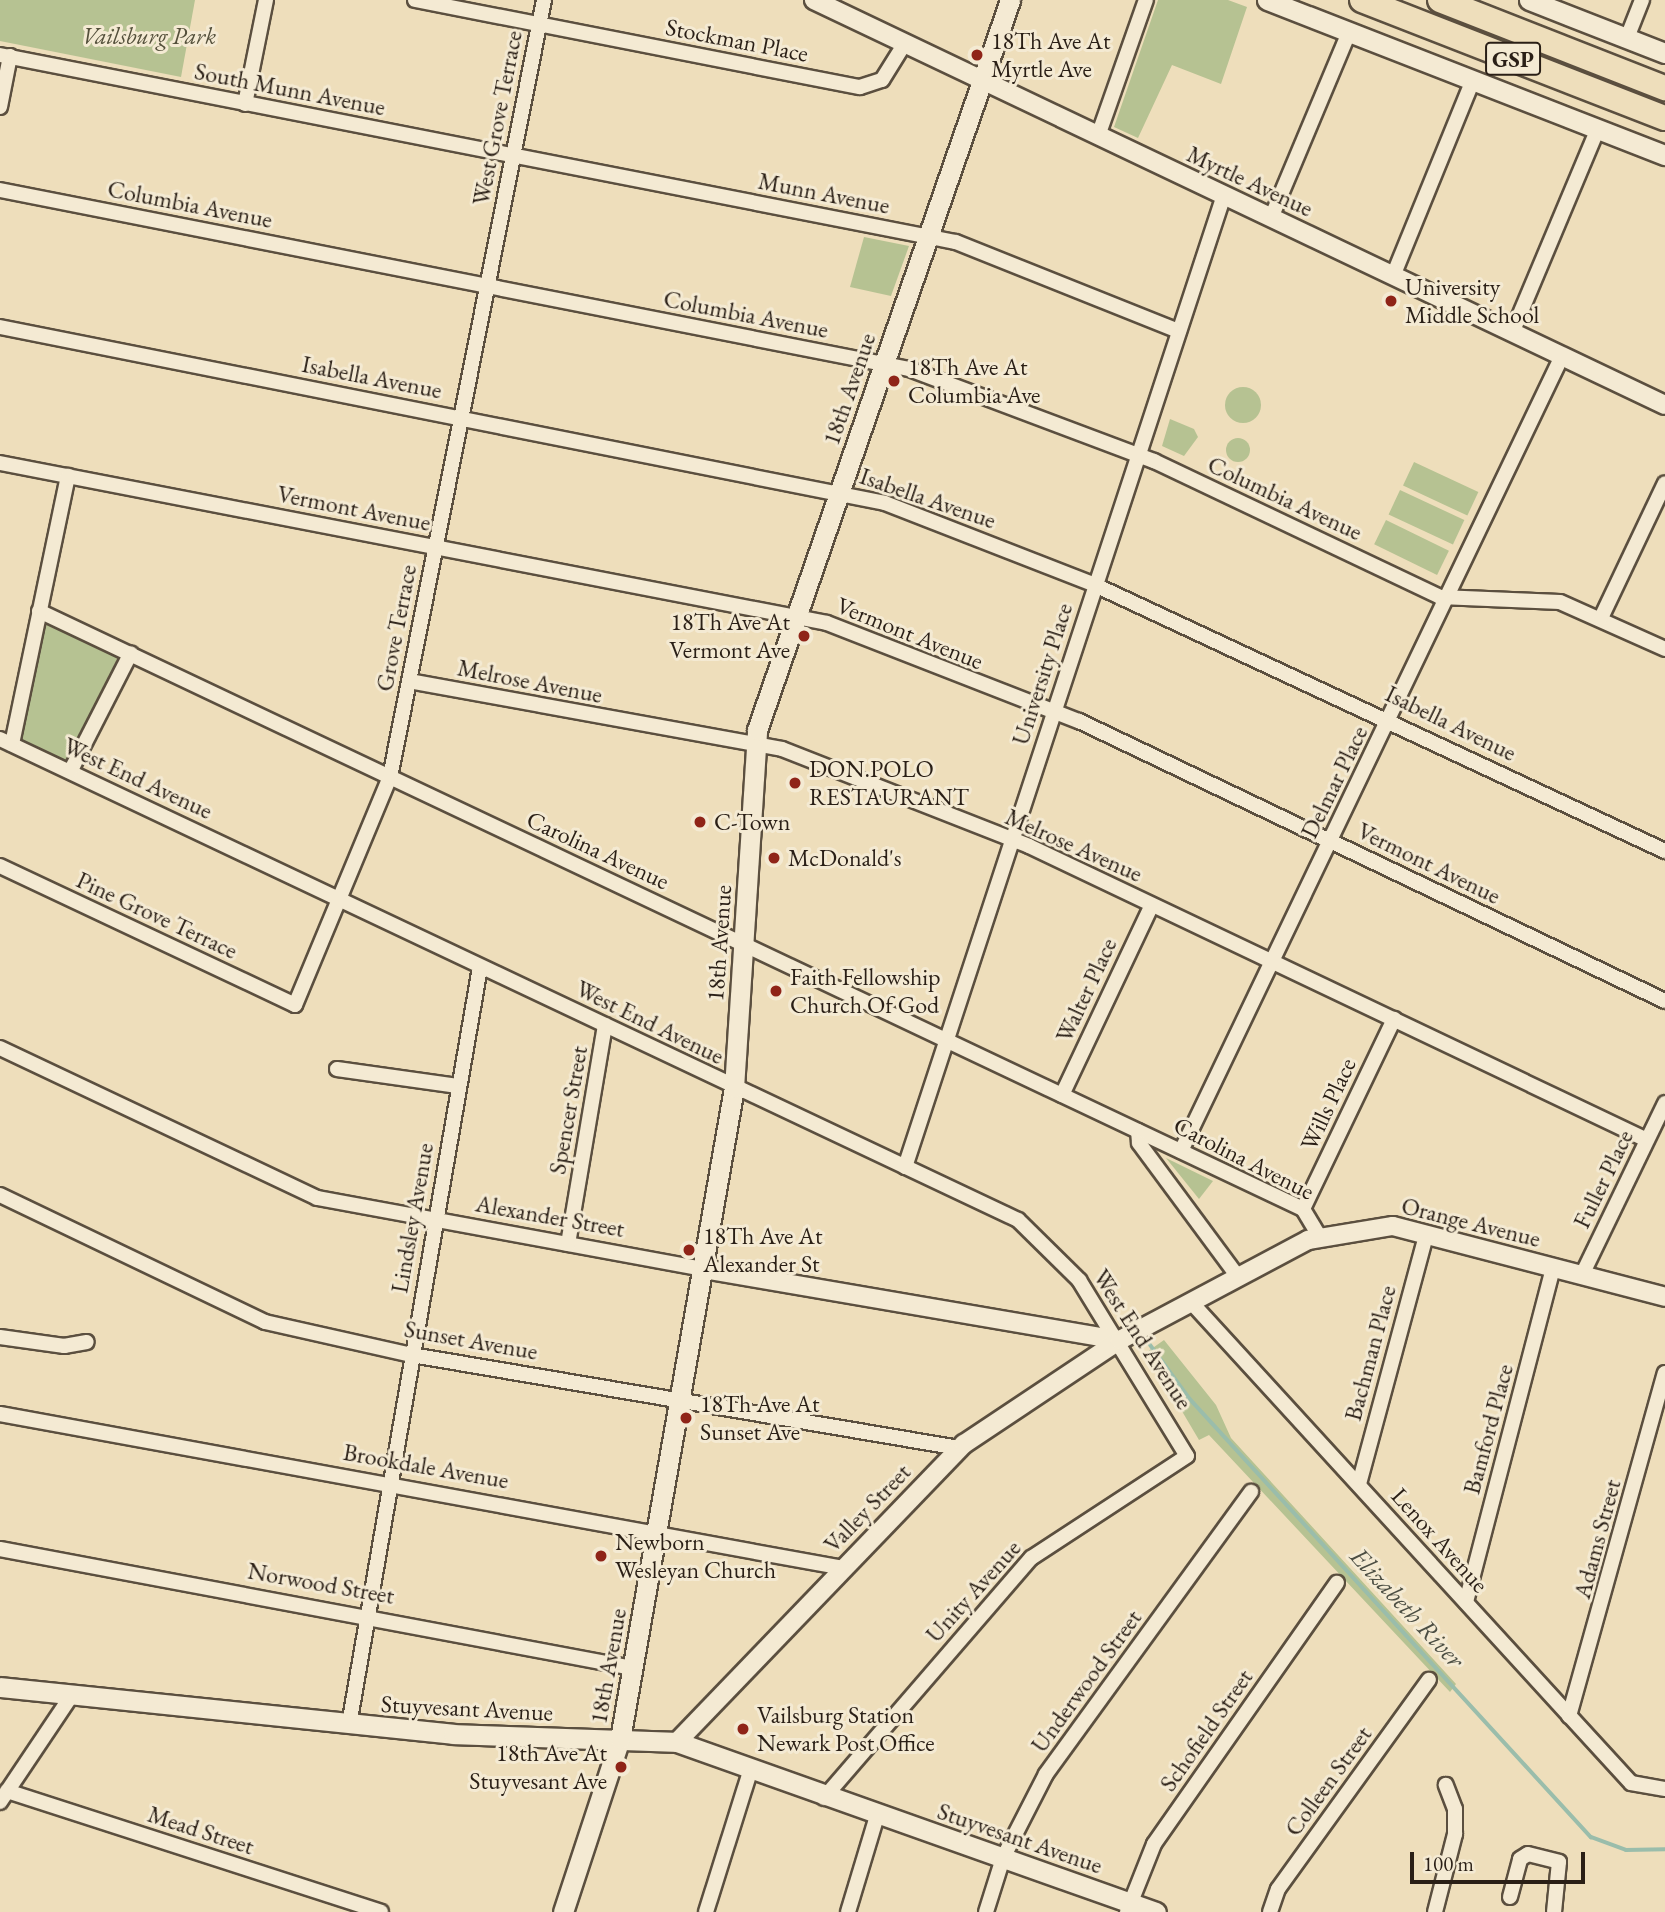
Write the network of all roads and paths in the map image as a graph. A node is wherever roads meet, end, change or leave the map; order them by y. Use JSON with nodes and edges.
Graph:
{"nodes":[{"id":1,"x":266,"y":0,"type":"edge"},
{"id":2,"x":415,"y":0,"type":"edge"},
{"id":3,"x":544,"y":0,"type":"edge"},
{"id":4,"x":814,"y":0,"type":"edge"},
{"id":5,"x":1010,"y":0,"type":"edge"},
{"id":6,"x":1146,"y":0,"type":"edge"},
{"id":7,"x":1267,"y":0,"type":"edge"},
{"id":8,"x":1362,"y":0,"type":"edge"},
{"id":9,"x":1440,"y":0,"type":"edge"},
{"id":10,"x":1529,"y":0,"type":"edge"},
{"id":11,"x":1642,"y":0,"type":"edge"},
{"id":12,"x":540,"y":24,"type":"junction"},
{"id":13,"x":1349,"y":32,"type":"junction"},
{"id":14,"x":1627,"y":38,"type":"junction"},
{"id":15,"x":905,"y":43,"type":"junction"},
{"id":16,"x":1665,"y":53,"type":"edge"},
{"id":17,"x":5,"y":55,"type":"edge"},
{"id":18,"x":982,"y":80,"type":"junction"},
{"id":19,"x":1473,"y":80,"type":"junction"},
{"id":20,"x":1665,"y":88,"type":"edge"},
{"id":21,"x":245,"y":104,"type":"junction"},
{"id":22,"x":0,"y":107,"type":"edge"},
{"id":23,"x":1665,"y":118,"type":"edge"},
{"id":24,"x":1598,"y":128,"type":"junction"},
{"id":25,"x":1098,"y":135,"type":"junction"},
{"id":26,"x":448,"y":144,"type":"joint"},
{"id":27,"x":512,"y":155,"type":"junction"},
{"id":28,"x":1665,"y":155,"type":"edge"},
{"id":29,"x":0,"y":190,"type":"edge"},
{"id":30,"x":1224,"y":195,"type":"junction"},
{"id":31,"x":1271,"y":218,"type":"junction"},
{"id":32,"x":928,"y":237,"type":"junction"},
{"id":33,"x":495,"y":245,"type":"joint"},
{"id":34,"x":1393,"y":276,"type":"junction"},
{"id":35,"x":487,"y":286,"type":"junction"},
{"id":36,"x":0,"y":327,"type":"edge"},
{"id":37,"x":1179,"y":331,"type":"junction"},
{"id":38,"x":1513,"y":333,"type":"junction"},
{"id":39,"x":1562,"y":356,"type":"junction"},
{"id":40,"x":883,"y":364,"type":"junction"},
{"id":41,"x":1665,"y":405,"type":"edge"},
{"id":42,"x":461,"y":418,"type":"junction"},
{"id":43,"x":1138,"y":456,"type":"junction"},
{"id":44,"x":0,"y":463,"type":"edge"},
{"id":45,"x":68,"y":477,"type":"junction"},
{"id":46,"x":1665,"y":483,"type":"edge"},
{"id":47,"x":839,"y":492,"type":"junction"},
{"id":48,"x":435,"y":547,"type":"junction"},
{"id":49,"x":1096,"y":585,"type":"junction"},
{"id":50,"x":1447,"y":599,"type":"junction"},
{"id":51,"x":39,"y":611,"type":"junction"},
{"id":52,"x":795,"y":618,"type":"junction"},
{"id":53,"x":1601,"y":618,"type":"junction"},
{"id":54,"x":1665,"y":649,"type":"edge"},
{"id":55,"x":131,"y":653,"type":"junction"},
{"id":56,"x":409,"y":681,"type":"junction"},
{"id":57,"x":1054,"y":712,"type":"junction"},
{"id":58,"x":1390,"y":718,"type":"junction"},
{"id":59,"x":6,"y":741,"type":"edge"},
{"id":60,"x":755,"y":745,"type":"junction"},
{"id":61,"x":71,"y":770,"type":"junction"},
{"id":62,"x":390,"y":777,"type":"junction"},
{"id":63,"x":1012,"y":839,"type":"junction"},
{"id":64,"x":1331,"y":841,"type":"junction"},
{"id":65,"x":1665,"y":851,"type":"edge"},
{"id":66,"x":0,"y":866,"type":"edge"},
{"id":67,"x":342,"y":901,"type":"junction"},
{"id":68,"x":1152,"y":905,"type":"junction"},
{"id":69,"x":744,"y":945,"type":"junction"},
{"id":70,"x":1273,"y":962,"type":"junction"},
{"id":71,"x":480,"y":967,"type":"junction"},
{"id":72,"x":1665,"y":1001,"type":"edge"},
{"id":73,"x":295,"y":1005,"type":"joint"},
{"id":74,"x":1394,"y":1020,"type":"junction"},
{"id":75,"x":605,"y":1025,"type":"junction"},
{"id":76,"x":947,"y":1040,"type":"junction"},
{"id":77,"x":0,"y":1048,"type":"edge"},
{"id":78,"x":337,"y":1069,"type":"dead end"},
{"id":79,"x":458,"y":1086,"type":"junction"},
{"id":80,"x":734,"y":1088,"type":"junction"},
{"id":81,"x":1062,"y":1095,"type":"junction"},
{"id":82,"x":1665,"y":1103,"type":"edge"},
{"id":83,"x":1138,"y":1131,"type":"junction"},
{"id":84,"x":1647,"y":1140,"type":"junction"},
{"id":85,"x":1181,"y":1151,"type":"junction"},
{"id":86,"x":905,"y":1167,"type":"junction"},
{"id":87,"x":0,"y":1195,"type":"edge"},
{"id":88,"x":1303,"y":1209,"type":"junction"},
{"id":89,"x":435,"y":1220,"type":"junction"},
{"id":90,"x":1426,"y":1235,"type":"junction"},
{"id":91,"x":1320,"y":1236,"type":"junction"},
{"id":92,"x":568,"y":1244,"type":"junction"},
{"id":93,"x":1553,"y":1268,"type":"junction"},
{"id":94,"x":703,"y":1269,"type":"junction"},
{"id":95,"x":1582,"y":1276,"type":"junction"},
{"id":96,"x":1238,"y":1277,"type":"junction"},
{"id":97,"x":1665,"y":1297,"type":"edge"},
{"id":98,"x":1191,"y":1302,"type":"junction"},
{"id":99,"x":0,"y":1337,"type":"edge"},
{"id":100,"x":1120,"y":1340,"type":"junction"},
{"id":101,"x":87,"y":1342,"type":"dead end"},
{"id":102,"x":412,"y":1354,"type":"junction"},
{"id":103,"x":1665,"y":1373,"type":"edge"},
{"id":104,"x":680,"y":1398,"type":"junction"},
{"id":105,"x":0,"y":1413,"type":"edge"},
{"id":106,"x":959,"y":1448,"type":"junction"},
{"id":107,"x":1188,"y":1452,"type":"joint"},
{"id":108,"x":391,"y":1482,"type":"junction"},
{"id":109,"x":1359,"y":1484,"type":"junction"},
{"id":110,"x":1251,"y":1492,"type":"dead end"},
{"id":111,"x":657,"y":1531,"type":"junction"},
{"id":112,"x":0,"y":1549,"type":"edge"},
{"id":113,"x":843,"y":1568,"type":"junction"},
{"id":114,"x":1337,"y":1583,"type":"dead end"},
{"id":115,"x":1466,"y":1602,"type":"junction"},
{"id":116,"x":368,"y":1614,"type":"junction"},
{"id":117,"x":633,"y":1668,"type":"junction"},
{"id":118,"x":1429,"y":1680,"type":"dead end"},
{"id":119,"x":0,"y":1687,"type":"edge"},
{"id":120,"x":70,"y":1698,"type":"junction"},
{"id":121,"x":1569,"y":1716,"type":"junction"},
{"id":122,"x":349,"y":1725,"type":"junction"},
{"id":123,"x":620,"y":1739,"type":"junction"},
{"id":124,"x":677,"y":1742,"type":"junction"},
{"id":125,"x":750,"y":1772,"type":"junction"},
{"id":126,"x":1446,"y":1785,"type":"dead end"},
{"id":127,"x":1665,"y":1789,"type":"edge"},
{"id":128,"x":3,"y":1796,"type":"edge"},
{"id":129,"x":824,"y":1798,"type":"junction"},
{"id":130,"x":877,"y":1816,"type":"junction"},
{"id":131,"x":1003,"y":1858,"type":"junction"},
{"id":132,"x":1510,"y":1897,"type":"dead end"},
{"id":133,"x":1129,"y":1907,"type":"edge"},
{"id":134,"x":381,"y":1912,"type":"edge"},
{"id":135,"x":563,"y":1912,"type":"edge"},
{"id":136,"x":706,"y":1912,"type":"edge"},
{"id":137,"x":848,"y":1912,"type":"edge"},
{"id":138,"x":986,"y":1912,"type":"edge"},
{"id":139,"x":1156,"y":1912,"type":"edge"},
{"id":140,"x":1270,"y":1912,"type":"edge"},
{"id":141,"x":1435,"y":1912,"type":"edge"},
{"id":142,"x":1554,"y":1912,"type":"edge"}],
"edges":[{"from":1,"to":21,"type":"street"},
{"from":2,"to":12,"type":"street","name":"Stockman Place"},
{"from":3,"to":12,"type":"street","name":"West Grove Terrace"},
{"from":4,"to":15,"type":"street","name":"Myrtle Avenue"},
{"from":5,"to":18,"type":"main road","name":"18th Avenue"},
{"from":6,"to":25,"type":"street"},
{"from":7,"to":13,"type":"main road"},
{"from":8,"to":23,"type":"highway","number":"GSP"},
{"from":9,"to":20,"type":"highway","number":"GSP"},
{"from":10,"to":14,"type":"main road"},
{"from":11,"to":14,"type":"street"},
{"from":12,"to":15,"type":"street","name":"Stockman Place"},
{"from":12,"to":27,"type":"street","name":"West Grove Terrace"},
{"from":13,"to":19,"type":"main road"},
{"from":13,"to":31,"type":"street"},
{"from":14,"to":16,"type":"main road"},
{"from":15,"to":18,"type":"street","name":"Myrtle Avenue"},
{"from":17,"to":21,"type":"street","name":"South Munn Avenue"},
{"from":17,"to":22,"type":"street"},
{"from":18,"to":25,"type":"street","name":"Myrtle Avenue"},
{"from":18,"to":32,"type":"main road","name":"18th Avenue"},
{"from":19,"to":24,"type":"main road"},
{"from":19,"to":34,"type":"street"},
{"from":21,"to":26,"type":"street","name":"South Munn Avenue"},
{"from":24,"to":28,"type":"main road"},
{"from":24,"to":38,"type":"street"},
{"from":25,"to":30,"type":"street","name":"Myrtle Avenue"},
{"from":26,"to":27,"type":"street","name":"Munn Avenue"},
{"from":27,"to":32,"type":"street","name":"Munn Avenue"},
{"from":27,"to":33,"type":"street","name":"West Grove Terrace"},
{"from":29,"to":35,"type":"street","name":"Columbia Avenue"},
{"from":30,"to":31,"type":"street","name":"Myrtle Avenue"},
{"from":30,"to":37,"type":"street","name":"University Place"},
{"from":31,"to":34,"type":"street","name":"Myrtle Avenue"},
{"from":32,"to":37,"type":"street","name":"Munn Avenue"},
{"from":32,"to":40,"type":"main road","name":"18th Avenue"},
{"from":33,"to":35,"type":"street","name":"Grove Terrace"},
{"from":34,"to":38,"type":"street","name":"Myrtle Avenue"},
{"from":35,"to":40,"type":"street","name":"Columbia Avenue"},
{"from":35,"to":42,"type":"street","name":"Grove Terrace"},
{"from":36,"to":42,"type":"street","name":"Isabella Avenue"},
{"from":37,"to":43,"type":"street","name":"University Place"},
{"from":38,"to":39,"type":"street","name":"Myrtle Avenue"},
{"from":39,"to":41,"type":"street","name":"Myrtle Avenue"},
{"from":39,"to":50,"type":"street","name":"Delmar Place"},
{"from":40,"to":43,"type":"street","name":"Columbia Avenue"},
{"from":40,"to":47,"type":"main road","name":"18th Avenue"},
{"from":42,"to":47,"type":"street","name":"Isabella Avenue"},
{"from":42,"to":48,"type":"street","name":"Grove Terrace"},
{"from":43,"to":49,"type":"street","name":"University Place"},
{"from":43,"to":50,"type":"street","name":"Columbia Avenue"},
{"from":44,"to":45,"type":"street","name":"Vermont Avenue"},
{"from":45,"to":48,"type":"street","name":"Vermont Avenue"},
{"from":45,"to":51,"type":"street"},
{"from":46,"to":53,"type":"street"},
{"from":47,"to":49,"type":"street","name":"Isabella Avenue"},
{"from":47,"to":52,"type":"main road","name":"18th Avenue"},
{"from":48,"to":52,"type":"street","name":"Vermont Avenue"},
{"from":48,"to":56,"type":"street","name":"Grove Terrace"},
{"from":49,"to":57,"type":"street","name":"University Place"},
{"from":49,"to":58,"type":"street","name":"Isabella Avenue"},
{"from":50,"to":53,"type":"street"},
{"from":50,"to":58,"type":"street","name":"Delmar Place"},
{"from":51,"to":55,"type":"street","name":"Carolina Avenue"},
{"from":51,"to":59,"type":"street"},
{"from":52,"to":57,"type":"street","name":"Vermont Avenue"},
{"from":52,"to":60,"type":"main road","name":"18th Avenue"},
{"from":53,"to":54,"type":"street"},
{"from":55,"to":61,"type":"street"},
{"from":55,"to":62,"type":"street","name":"Carolina Avenue"},
{"from":56,"to":60,"type":"street","name":"Melrose Avenue"},
{"from":56,"to":62,"type":"street","name":"Grove Terrace"},
{"from":57,"to":63,"type":"street","name":"University Place"},
{"from":57,"to":64,"type":"street","name":"Vermont Avenue"},
{"from":58,"to":64,"type":"street","name":"Delmar Place"},
{"from":58,"to":65,"type":"street","name":"Isabella Avenue"},
{"from":59,"to":61,"type":"street","name":"West End Avenue"},
{"from":60,"to":63,"type":"street","name":"Melrose Avenue"},
{"from":60,"to":69,"type":"main road","name":"18th Avenue"},
{"from":61,"to":67,"type":"street","name":"West End Avenue"},
{"from":62,"to":67,"type":"street","name":"Grove Terrace"},
{"from":62,"to":69,"type":"street","name":"Carolina Avenue"},
{"from":63,"to":68,"type":"street","name":"Melrose Avenue"},
{"from":63,"to":76,"type":"street","name":"University Place"},
{"from":64,"to":70,"type":"street","name":"Delmar Place"},
{"from":64,"to":72,"type":"street","name":"Vermont Avenue"},
{"from":66,"to":73,"type":"street","name":"Pine Grove Terrace"},
{"from":67,"to":71,"type":"street","name":"West End Avenue"},
{"from":67,"to":73,"type":"street","name":"Grove Terrace"},
{"from":68,"to":70,"type":"street","name":"Melrose Avenue"},
{"from":68,"to":81,"type":"street","name":"Walter Place"},
{"from":69,"to":76,"type":"street","name":"Carolina Avenue"},
{"from":69,"to":80,"type":"main road","name":"18th Avenue"},
{"from":70,"to":74,"type":"street","name":"Melrose Avenue"},
{"from":70,"to":85,"type":"street","name":"Delmar Place"},
{"from":71,"to":75,"type":"street","name":"West End Avenue"},
{"from":71,"to":79,"type":"street","name":"Lindsley Avenue"},
{"from":74,"to":84,"type":"street","name":"Melrose Avenue"},
{"from":74,"to":88,"type":"street","name":"Wills Place"},
{"from":75,"to":80,"type":"street","name":"West End Avenue"},
{"from":75,"to":92,"type":"street","name":"Spencer Street"},
{"from":76,"to":81,"type":"street","name":"Carolina Avenue"},
{"from":76,"to":86,"type":"street","name":"University Place"},
{"from":77,"to":89,"type":"street","name":"Alexander Street"},
{"from":78,"to":79,"type":"street"},
{"from":79,"to":89,"type":"street","name":"Lindsley Avenue"},
{"from":80,"to":86,"type":"street","name":"West End Avenue"},
{"from":80,"to":94,"type":"main road","name":"18th Avenue"},
{"from":81,"to":83,"type":"street","name":"Carolina Avenue"},
{"from":82,"to":84,"type":"street","name":"Fuller Place"},
{"from":83,"to":85,"type":"street","name":"Carolina Avenue"},
{"from":83,"to":96,"type":"street","name":"Carolina Avenue"},
{"from":84,"to":95,"type":"street","name":"Fuller Place"},
{"from":85,"to":88,"type":"street","name":"Carolina Avenue"},
{"from":86,"to":100,"type":"street","name":"West End Avenue"},
{"from":87,"to":102,"type":"street","name":"Sunset Avenue"},
{"from":88,"to":91,"type":"street","name":"Carolina Avenue"},
{"from":89,"to":92,"type":"street","name":"Alexander Street"},
{"from":89,"to":102,"type":"street","name":"Lindsley Avenue"},
{"from":90,"to":91,"type":"street","name":"Orange Avenue"},
{"from":90,"to":93,"type":"street","name":"Orange Avenue"},
{"from":90,"to":109,"type":"street","name":"Bachman Place"},
{"from":91,"to":96,"type":"street","name":"Orange Avenue"},
{"from":92,"to":94,"type":"street","name":"Alexander Street"},
{"from":93,"to":95,"type":"street","name":"Orange Avenue"},
{"from":93,"to":115,"type":"street","name":"Bamford Place"},
{"from":94,"to":100,"type":"street","name":"Alexander Street"},
{"from":94,"to":104,"type":"main road","name":"18th Avenue"},
{"from":95,"to":97,"type":"street","name":"Orange Avenue"},
{"from":96,"to":98,"type":"street","name":"Orange Avenue"},
{"from":98,"to":100,"type":"street","name":"Orange Avenue"},
{"from":98,"to":109,"type":"street","name":"Lenox Avenue"},
{"from":99,"to":101,"type":"street"},
{"from":100,"to":106,"type":"street","name":"Valley Street"},
{"from":100,"to":107,"type":"street","name":"West End Avenue"},
{"from":102,"to":104,"type":"street","name":"Sunset Avenue"},
{"from":102,"to":108,"type":"street","name":"Lindsley Avenue"},
{"from":103,"to":121,"type":"street","name":"Adams Street"},
{"from":104,"to":106,"type":"street","name":"Sunset Avenue"},
{"from":104,"to":111,"type":"main road","name":"18th Avenue"},
{"from":105,"to":108,"type":"street","name":"Brookdale Avenue"},
{"from":106,"to":113,"type":"street","name":"Valley Street"},
{"from":107,"to":129,"type":"street","name":"Unity Avenue"},
{"from":108,"to":111,"type":"street","name":"Brookdale Avenue"},
{"from":108,"to":116,"type":"street","name":"Lindsley Avenue"},
{"from":109,"to":115,"type":"street","name":"Lenox Avenue"},
{"from":110,"to":131,"type":"street","name":"Underwood Street"},
{"from":111,"to":113,"type":"street","name":"Brookdale Avenue"},
{"from":111,"to":117,"type":"main road","name":"18th Avenue"},
{"from":112,"to":116,"type":"street","name":"Norwood Street"},
{"from":113,"to":124,"type":"street","name":"Valley Street"},
{"from":114,"to":133,"type":"street","name":"Schofield Street"},
{"from":115,"to":121,"type":"street","name":"Lenox Avenue"},
{"from":116,"to":117,"type":"street","name":"Norwood Street"},
{"from":116,"to":122,"type":"street","name":"Lindsley Avenue"},
{"from":117,"to":123,"type":"main road","name":"18th Avenue"},
{"from":118,"to":140,"type":"street","name":"Colleen Street"},
{"from":119,"to":120,"type":"main road","name":"Stuyvesant Avenue"},
{"from":120,"to":122,"type":"main road","name":"Stuyvesant Avenue"},
{"from":120,"to":128,"type":"street"},
{"from":121,"to":127,"type":"street","name":"Lenox Avenue"},
{"from":122,"to":123,"type":"main road","name":"Stuyvesant Avenue"},
{"from":123,"to":124,"type":"main road","name":"Stuyvesant Avenue"},
{"from":123,"to":135,"type":"main road","name":"18th Avenue"},
{"from":124,"to":125,"type":"main road","name":"Stuyvesant Avenue"},
{"from":125,"to":129,"type":"main road","name":"Stuyvesant Avenue"},
{"from":125,"to":136,"type":"street"},
{"from":126,"to":141,"type":"street"},
{"from":128,"to":134,"type":"street","name":"Mead Street"},
{"from":129,"to":130,"type":"main road","name":"Stuyvesant Avenue"},
{"from":130,"to":131,"type":"main road","name":"Stuyvesant Avenue"},
{"from":130,"to":137,"type":"street"},
{"from":131,"to":133,"type":"main road","name":"Stuyvesant Avenue"},
{"from":131,"to":138,"type":"street","name":"Underwood Street"},
{"from":132,"to":142,"type":"street"},
{"from":133,"to":139,"type":"main road","name":"Stuyvesant Avenue"}]}
